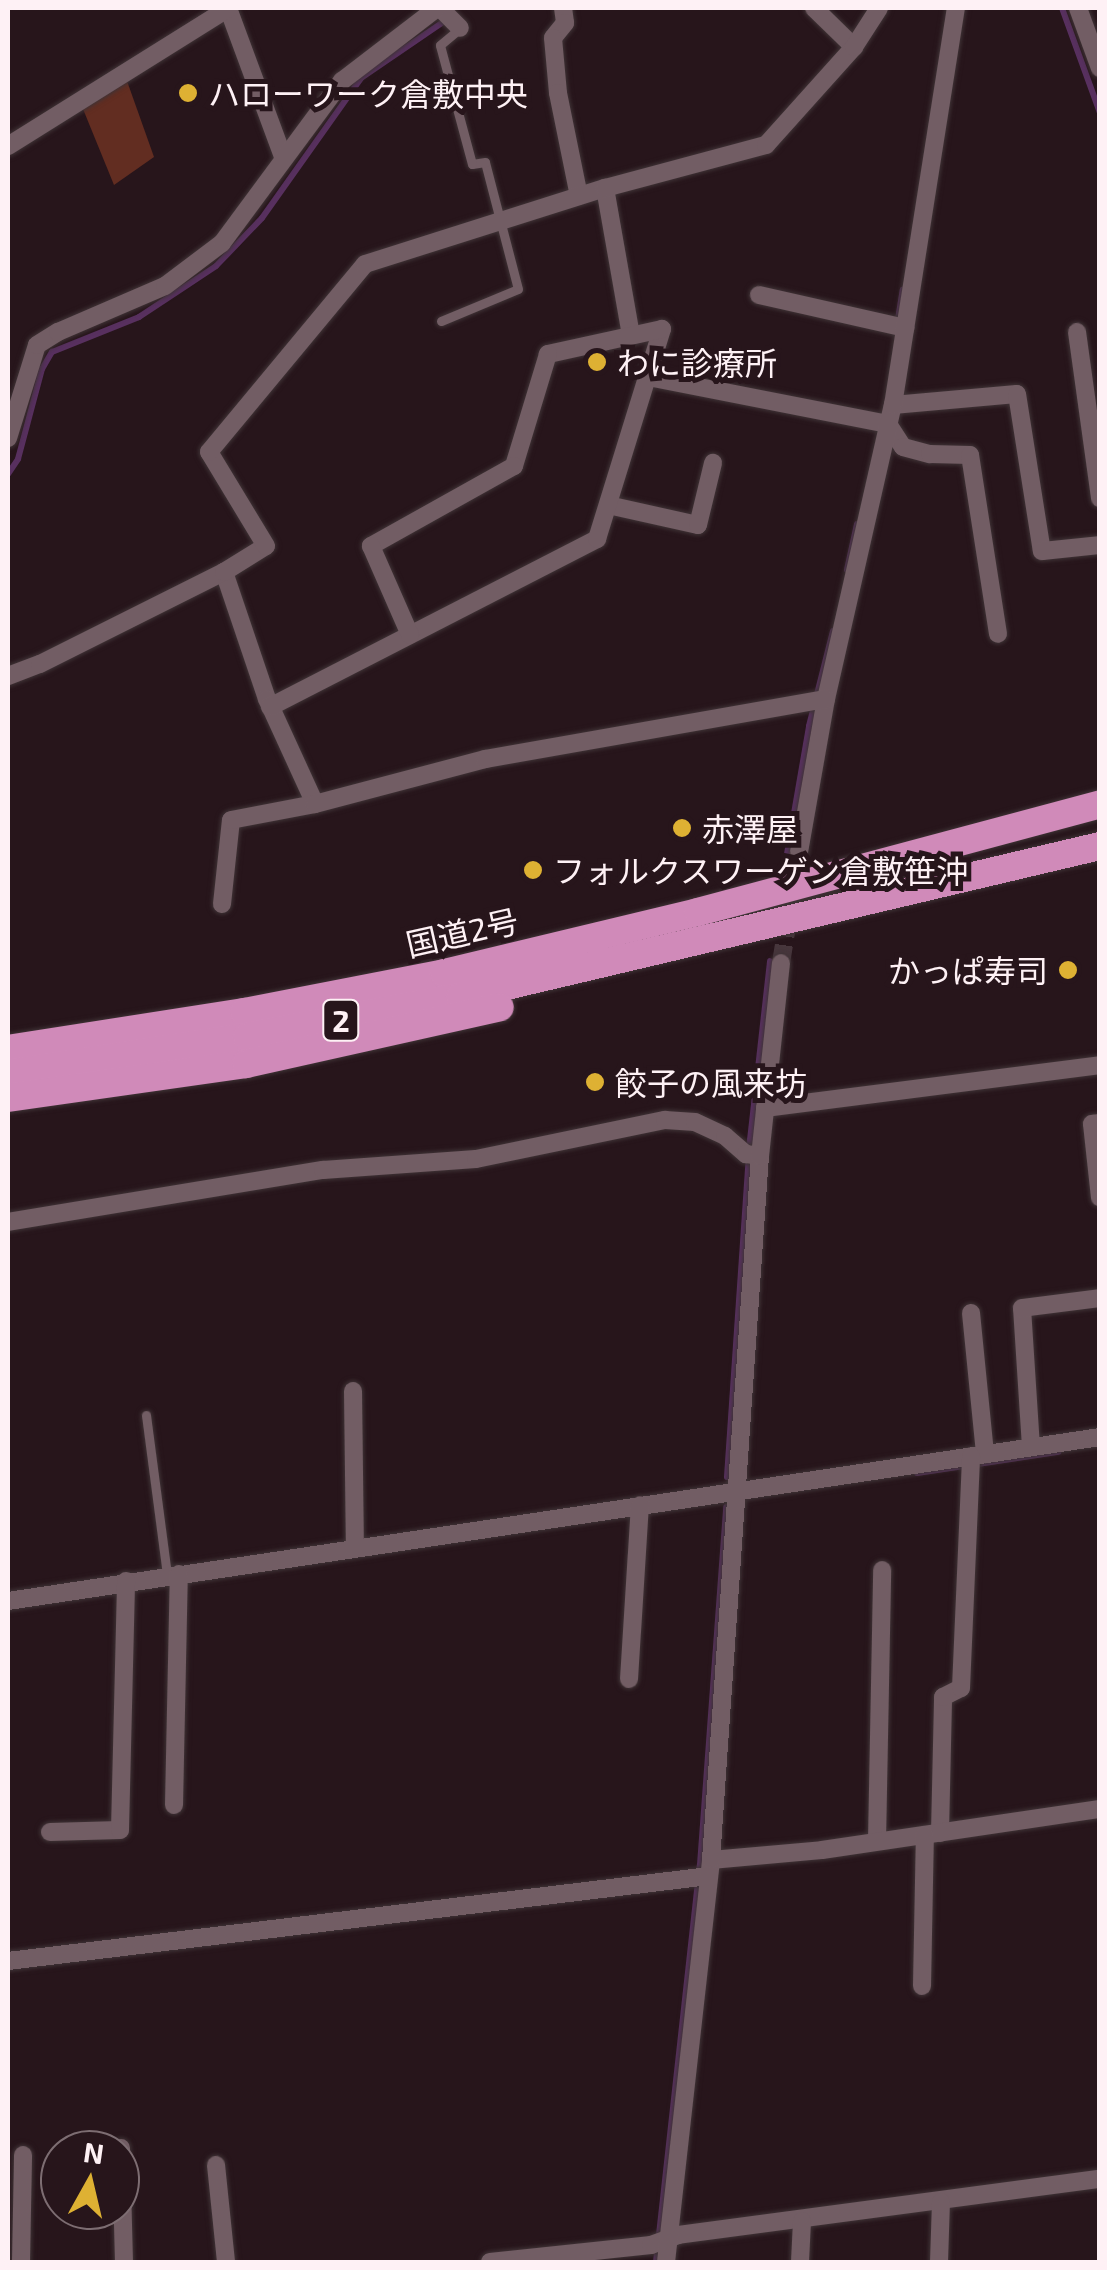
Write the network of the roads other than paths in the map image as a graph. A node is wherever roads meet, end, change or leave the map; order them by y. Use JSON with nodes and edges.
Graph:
{"nodes":[{"id":1,"x":228,"y":8,"type":"edge"},
{"id":2,"x":439,"y":8,"type":"edge"},
{"id":3,"x":563,"y":8,"type":"edge"},
{"id":4,"x":814,"y":8,"type":"edge"},
{"id":5,"x":878,"y":8,"type":"edge"},
{"id":6,"x":956,"y":8,"type":"edge"},
{"id":7,"x":1078,"y":8,"type":"edge"},
{"id":8,"x":460,"y":28,"type":"joint"},
{"id":9,"x":854,"y":47,"type":"junction"},
{"id":10,"x":1100,"y":68,"type":"edge"},
{"id":11,"x":8,"y":146,"type":"edge"},
{"id":12,"x":283,"y":157,"type":"junction"},
{"id":13,"x":606,"y":188,"type":"junction"},
{"id":14,"x":579,"y":196,"type":"junction"},
{"id":15,"x":498,"y":222,"type":"junction"},
{"id":16,"x":759,"y":295,"type":"dead end"},
{"id":17,"x":441,"y":321,"type":"dead end"},
{"id":18,"x":899,"y":327,"type":"junction"},
{"id":19,"x":1077,"y":332,"type":"dead end"},
{"id":20,"x":631,"y":335,"type":"junction"},
{"id":21,"x":648,"y":376,"type":"junction"},
{"id":22,"x":893,"y":404,"type":"junction"},
{"id":23,"x":882,"y":423,"type":"junction"},
{"id":24,"x":8,"y":438,"type":"edge"},
{"id":25,"x":713,"y":463,"type":"dead end"},
{"id":26,"x":1100,"y":498,"type":"edge"},
{"id":27,"x":608,"y":505,"type":"junction"},
{"id":28,"x":1100,"y":545,"type":"edge"},
{"id":29,"x":224,"y":572,"type":"junction"},
{"id":30,"x":998,"y":634,"type":"dead end"},
{"id":31,"x":410,"y":635,"type":"junction"},
{"id":32,"x":8,"y":676,"type":"edge"},
{"id":33,"x":818,"y":699,"type":"junction"},
{"id":34,"x":270,"y":707,"type":"junction"},
{"id":35,"x":315,"y":804,"type":"junction"},
{"id":36,"x":1100,"y":804,"type":"edge"},
{"id":37,"x":1100,"y":846,"type":"edge"},
{"id":38,"x":799,"y":852,"type":"tunnel mouth"},
{"id":39,"x":222,"y":904,"type":"dead end"},
{"id":40,"x":671,"y":950,"type":"junction"},
{"id":41,"x":781,"y":963,"type":"tunnel mouth"},
{"id":42,"x":444,"y":973,"type":"junction"},
{"id":43,"x":8,"y":1030,"type":"edge"},
{"id":44,"x":8,"y":1049,"type":"edge"},
{"id":45,"x":1100,"y":1065,"type":"edge"},
{"id":46,"x":8,"y":1074,"type":"edge"},
{"id":47,"x":8,"y":1098,"type":"edge"},
{"id":48,"x":764,"y":1108,"type":"junction"},
{"id":49,"x":1100,"y":1122,"type":"edge"},
{"id":50,"x":754,"y":1155,"type":"junction"},
{"id":51,"x":1100,"y":1198,"type":"edge"},
{"id":52,"x":8,"y":1222,"type":"edge"},
{"id":53,"x":1100,"y":1298,"type":"edge"},
{"id":54,"x":971,"y":1313,"type":"dead end"},
{"id":55,"x":353,"y":1391,"type":"dead end"},
{"id":56,"x":146,"y":1415,"type":"dead end"},
{"id":57,"x":1100,"y":1438,"type":"edge"},
{"id":58,"x":1031,"y":1447,"type":"junction"},
{"id":59,"x":974,"y":1460,"type":"junction"},
{"id":60,"x":738,"y":1489,"type":"junction"},
{"id":61,"x":640,"y":1506,"type":"junction"},
{"id":62,"x":355,"y":1548,"type":"junction"},
{"id":63,"x":882,"y":1570,"type":"dead end"},
{"id":64,"x":173,"y":1574,"type":"junction"},
{"id":65,"x":126,"y":1581,"type":"junction"},
{"id":66,"x":8,"y":1601,"type":"edge"},
{"id":67,"x":629,"y":1680,"type":"dead end"},
{"id":68,"x":174,"y":1805,"type":"dead end"},
{"id":69,"x":1100,"y":1809,"type":"edge"},
{"id":70,"x":50,"y":1832,"type":"dead end"},
{"id":71,"x":932,"y":1834,"type":"junction"},
{"id":72,"x":877,"y":1842,"type":"junction"},
{"id":73,"x":704,"y":1872,"type":"junction"},
{"id":74,"x":8,"y":1961,"type":"edge"},
{"id":75,"x":922,"y":1986,"type":"dead end"},
{"id":76,"x":23,"y":2155,"type":"dead end"},
{"id":77,"x":216,"y":2164,"type":"dead end"},
{"id":78,"x":1100,"y":2179,"type":"edge"},
{"id":79,"x":941,"y":2202,"type":"junction"},
{"id":80,"x":802,"y":2221,"type":"junction"},
{"id":81,"x":123,"y":2230,"type":"edge"},
{"id":82,"x":659,"y":2243,"type":"junction"},
{"id":83,"x":21,"y":2262,"type":"edge"},
{"id":84,"x":124,"y":2262,"type":"edge"},
{"id":85,"x":226,"y":2262,"type":"edge"},
{"id":86,"x":490,"y":2262,"type":"edge"},
{"id":87,"x":666,"y":2262,"type":"edge"},
{"id":88,"x":800,"y":2262,"type":"edge"},
{"id":89,"x":939,"y":2262,"type":"edge"}],
"edges":[{"from":1,"to":11,"type":"street"},
{"from":1,"to":12,"type":"street"},
{"from":2,"to":8,"type":"street"},
{"from":2,"to":12,"type":"street"},
{"from":3,"to":14,"type":"street"},
{"from":4,"to":9,"type":"street"},
{"from":5,"to":9,"type":"street"},
{"from":6,"to":18,"type":"street"},
{"from":7,"to":10,"type":"street"},
{"from":8,"to":15,"type":"lane"},
{"from":9,"to":13,"type":"street"},
{"from":12,"to":24,"type":"street"},
{"from":13,"to":14,"type":"street"},
{"from":13,"to":20,"type":"street"},
{"from":14,"to":15,"type":"street"},
{"from":15,"to":17,"type":"lane"},
{"from":15,"to":29,"type":"street"},
{"from":16,"to":18,"type":"street"},
{"from":18,"to":22,"type":"street"},
{"from":19,"to":26,"type":"street"},
{"from":20,"to":21,"type":"street"},
{"from":20,"to":31,"type":"street"},
{"from":21,"to":23,"type":"street"},
{"from":21,"to":27,"type":"street"},
{"from":22,"to":23,"type":"street"},
{"from":22,"to":28,"type":"street"},
{"from":23,"to":30,"type":"street"},
{"from":23,"to":33,"type":"street"},
{"from":25,"to":27,"type":"street"},
{"from":27,"to":31,"type":"street"},
{"from":29,"to":32,"type":"street"},
{"from":29,"to":34,"type":"street"},
{"from":31,"to":34,"type":"street"},
{"from":33,"to":35,"type":"street"},
{"from":33,"to":38,"type":"street"},
{"from":34,"to":35,"type":"street"},
{"from":35,"to":39,"type":"street"},
{"from":36,"to":42,"type":"highway","name":"国道2号","number":"2"},
{"from":37,"to":40,"type":"highway","name":"国道2号","number":"2"},
{"from":40,"to":46,"type":"highway","name":"国道2号","number":"2"},
{"from":40,"to":47,"type":"highway"},
{"from":41,"to":48,"type":"street"},
{"from":42,"to":43,"type":"highway"},
{"from":42,"to":44,"type":"highway","name":"国道2号","number":"2"},
{"from":45,"to":48,"type":"street"},
{"from":48,"to":50,"type":"street"},
{"from":49,"to":51,"type":"street"},
{"from":50,"to":52,"type":"street"},
{"from":50,"to":60,"type":"street"},
{"from":53,"to":58,"type":"street"},
{"from":54,"to":59,"type":"street"},
{"from":55,"to":62,"type":"street"},
{"from":56,"to":64,"type":"lane"},
{"from":57,"to":58,"type":"street"},
{"from":58,"to":59,"type":"street"},
{"from":59,"to":60,"type":"street"},
{"from":59,"to":71,"type":"street"},
{"from":60,"to":61,"type":"street"},
{"from":60,"to":73,"type":"street"},
{"from":61,"to":62,"type":"street"},
{"from":61,"to":67,"type":"street"},
{"from":62,"to":64,"type":"street"},
{"from":63,"to":72,"type":"street"},
{"from":64,"to":65,"type":"street"},
{"from":64,"to":68,"type":"street"},
{"from":65,"to":66,"type":"street"},
{"from":65,"to":70,"type":"street"},
{"from":69,"to":71,"type":"street"},
{"from":71,"to":72,"type":"street"},
{"from":71,"to":75,"type":"street"},
{"from":72,"to":73,"type":"street"},
{"from":73,"to":74,"type":"street"},
{"from":73,"to":82,"type":"street"},
{"from":76,"to":83,"type":"street"},
{"from":77,"to":85,"type":"street"},
{"from":78,"to":79,"type":"street"},
{"from":79,"to":80,"type":"street"},
{"from":79,"to":89,"type":"street"},
{"from":80,"to":82,"type":"street"},
{"from":80,"to":88,"type":"street"},
{"from":81,"to":84,"type":"street"},
{"from":82,"to":86,"type":"street"},
{"from":82,"to":87,"type":"street"}]}
